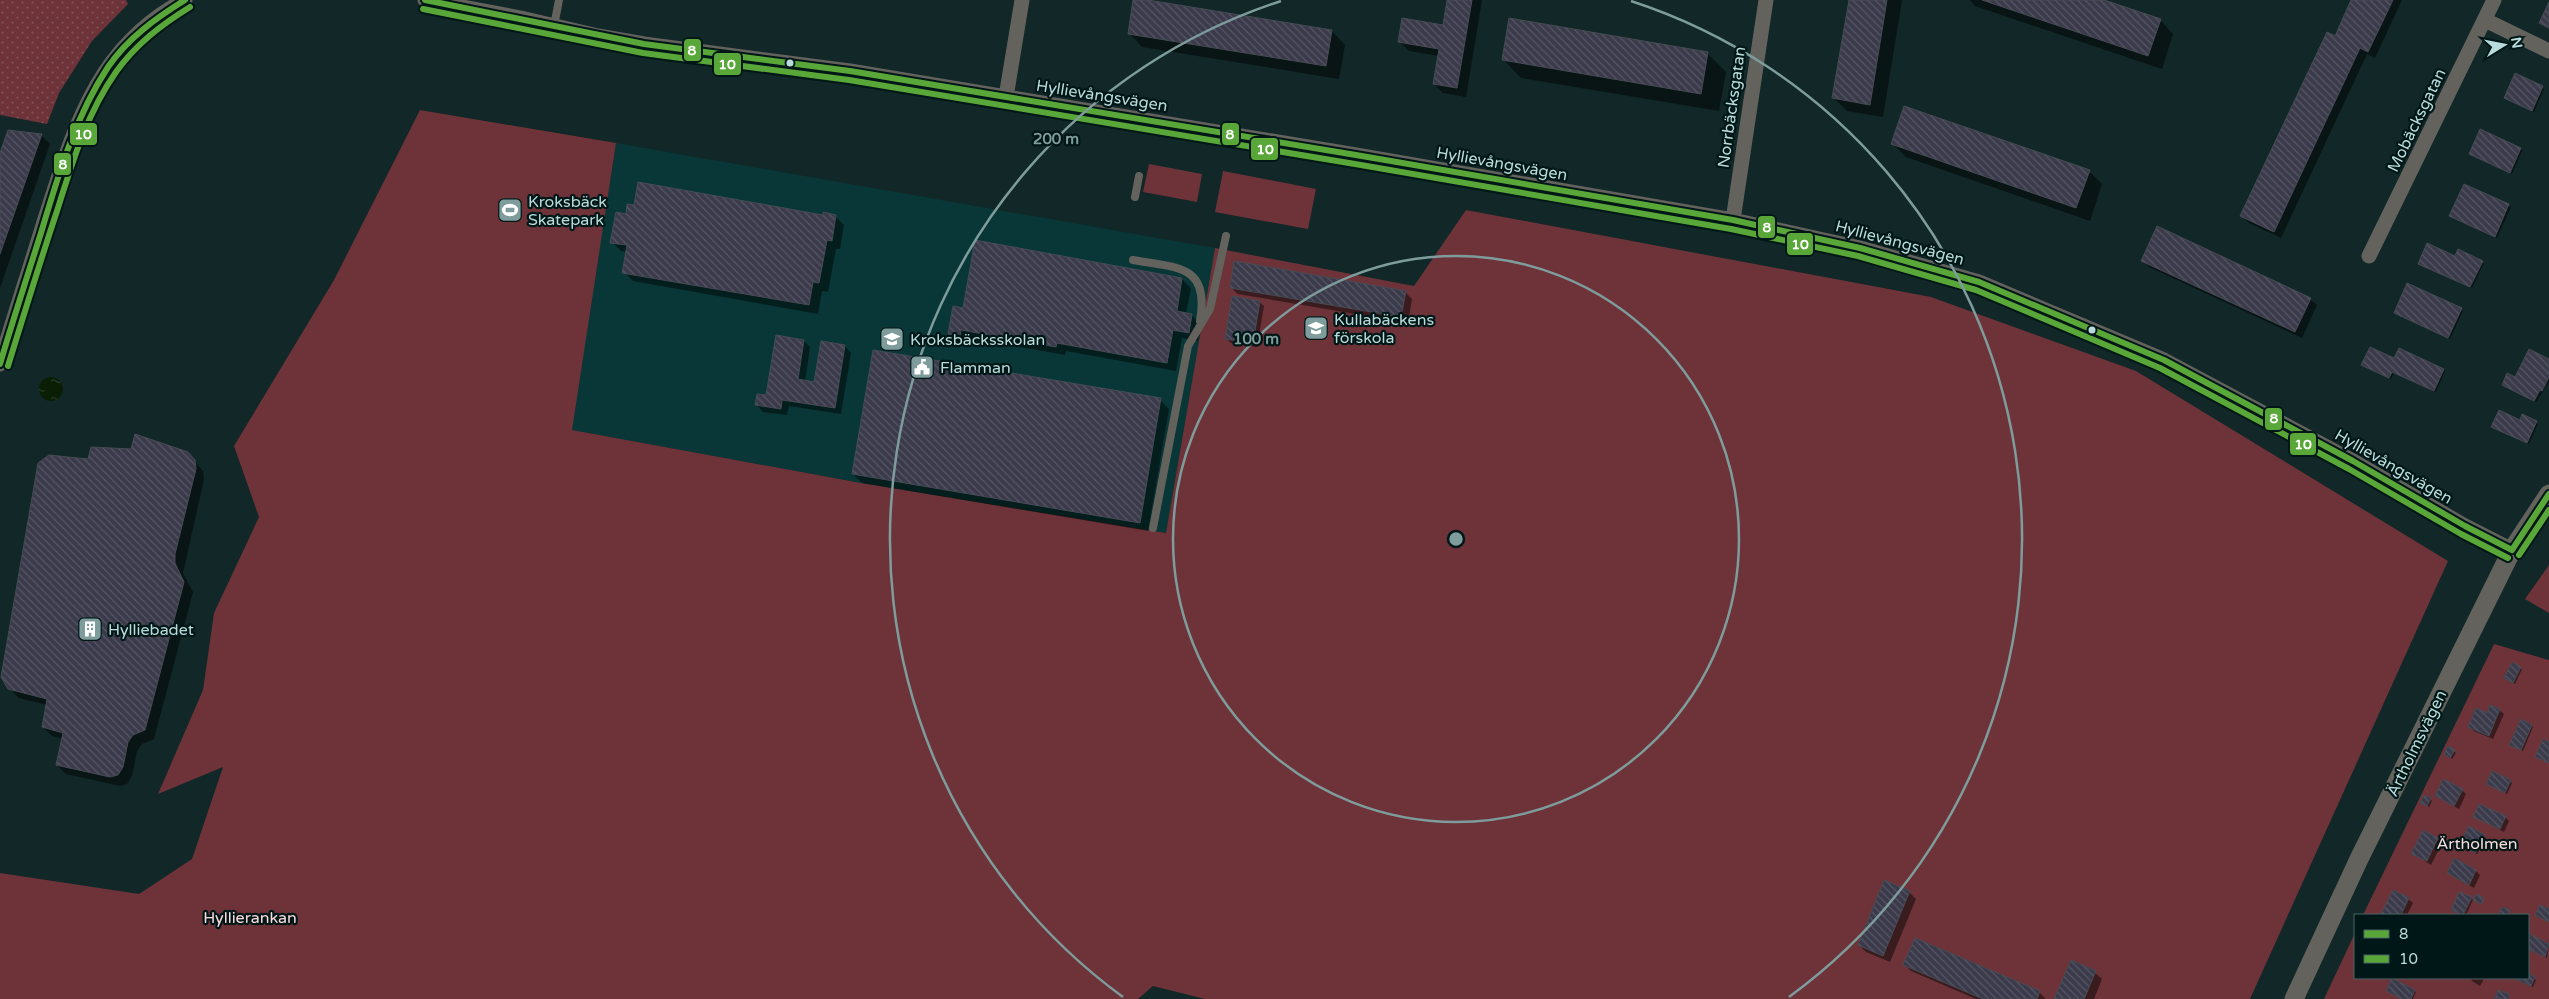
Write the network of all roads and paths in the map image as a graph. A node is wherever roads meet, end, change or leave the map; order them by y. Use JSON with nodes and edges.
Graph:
{"nodes":[{"id":1,"x":185,"y":0,"type":"edge"},
{"id":2,"x":425,"y":0,"type":"edge"},
{"id":3,"x":559,"y":0,"type":"edge"},
{"id":4,"x":1022,"y":0,"type":"edge"},
{"id":5,"x":1766,"y":0,"type":"edge"},
{"id":6,"x":2494,"y":0,"type":"edge"},
{"id":7,"x":2485,"y":20,"type":"junction"},
{"id":8,"x":554,"y":26,"type":"junction"},
{"id":9,"x":2549,"y":51,"type":"edge"},
{"id":10,"x":1006,"y":97,"type":"junction"},
{"id":11,"x":1139,"y":176,"type":"dead end"},
{"id":12,"x":1135,"y":197,"type":"dead end"},
{"id":13,"x":1733,"y":220,"type":"junction"},
{"id":14,"x":1226,"y":236,"type":"dead end"},
{"id":15,"x":2369,"y":256,"type":"dead end"},
{"id":16,"x":1133,"y":260,"type":"dead end"},
{"id":17,"x":1199,"y":328,"type":"junction"},
{"id":18,"x":0,"y":364,"type":"edge"},
{"id":19,"x":2549,"y":494,"type":"edge"},
{"id":20,"x":1153,"y":528,"type":"dead end"},
{"id":21,"x":2512,"y":550,"type":"junction"},
{"id":22,"x":2294,"y":999,"type":"edge"}],
"edges":[{"from":1,"to":18,"type":"street"},
{"from":2,"to":8,"type":"street","name":"Hyllievångsvägen"},
{"from":3,"to":8,"type":"lane"},
{"from":4,"to":10,"type":"street"},
{"from":5,"to":13,"type":"street","name":"Norrbäcksgatan"},
{"from":6,"to":7,"type":"street","name":"Mobäcksgatan"},
{"from":7,"to":9,"type":"street"},
{"from":7,"to":15,"type":"street","name":"Mobäcksgatan"},
{"from":8,"to":10,"type":"street","name":"Hyllievångsvägen"},
{"from":10,"to":13,"type":"street","name":"Hyllievångsvägen"},
{"from":11,"to":12,"type":"lane"},
{"from":13,"to":21,"type":"street","name":"Hyllievångsvägen"},
{"from":14,"to":17,"type":"lane"},
{"from":16,"to":17,"type":"lane"},
{"from":17,"to":20,"type":"lane"},
{"from":19,"to":21,"type":"street","name":"Ärtholmsvägen"},
{"from":21,"to":22,"type":"street","name":"Ärtholmsvägen"}]}
